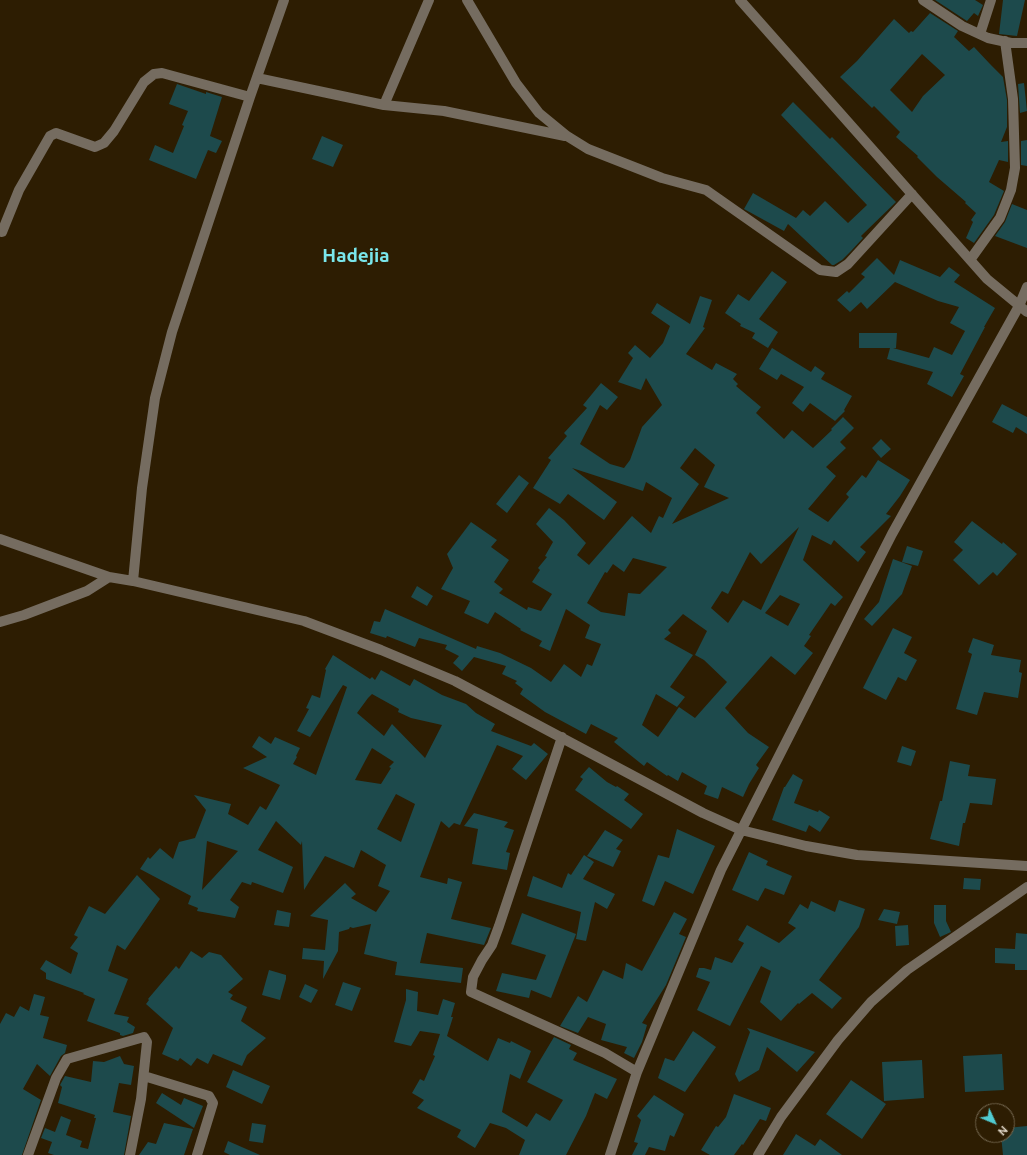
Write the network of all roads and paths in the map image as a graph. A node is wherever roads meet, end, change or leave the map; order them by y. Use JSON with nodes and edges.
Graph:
{"nodes":[{"id":1,"x":284,"y":0,"type":"edge"},
{"id":2,"x":429,"y":0,"type":"edge"},
{"id":3,"x":467,"y":0,"type":"edge"},
{"id":4,"x":740,"y":0,"type":"edge"},
{"id":5,"x":923,"y":0,"type":"edge"},
{"id":6,"x":990,"y":0,"type":"edge"},
{"id":7,"x":980,"y":34,"type":"junction"},
{"id":8,"x":1005,"y":42,"type":"junction"},
{"id":9,"x":1027,"y":43,"type":"edge"},
{"id":10,"x":257,"y":78,"type":"junction"},
{"id":11,"x":250,"y":97,"type":"junction"},
{"id":12,"x":384,"y":106,"type":"junction"},
{"id":13,"x":567,"y":136,"type":"junction"},
{"id":14,"x":912,"y":194,"type":"junction"},
{"id":15,"x":2,"y":232,"type":"dead end"},
{"id":16,"x":970,"y":260,"type":"junction"},
{"id":17,"x":1027,"y":287,"type":"edge"},
{"id":18,"x":1023,"y":309,"type":"edge"},
{"id":19,"x":0,"y":539,"type":"edge"},
{"id":20,"x":109,"y":578,"type":"junction"},
{"id":21,"x":133,"y":581,"type":"junction"},
{"id":22,"x":0,"y":622,"type":"edge"},
{"id":23,"x":562,"y":737,"type":"junction"},
{"id":24,"x":741,"y":830,"type":"junction"},
{"id":25,"x":1027,"y":866,"type":"edge"},
{"id":26,"x":1027,"y":887,"type":"edge"},
{"id":27,"x":637,"y":1072,"type":"junction"},
{"id":28,"x":144,"y":1076,"type":"junction"},
{"id":29,"x":28,"y":1155,"type":"edge"},
{"id":30,"x":130,"y":1155,"type":"edge"},
{"id":31,"x":196,"y":1155,"type":"edge"},
{"id":32,"x":610,"y":1155,"type":"edge"},
{"id":33,"x":758,"y":1155,"type":"edge"}],
"edges":[{"from":1,"to":10,"type":"street"},
{"from":2,"to":12,"type":"street"},
{"from":3,"to":13,"type":"street"},
{"from":4,"to":14,"type":"street"},
{"from":5,"to":7,"type":"street"},
{"from":6,"to":7,"type":"street"},
{"from":7,"to":8,"type":"street"},
{"from":8,"to":9,"type":"street"},
{"from":8,"to":16,"type":"street"},
{"from":10,"to":11,"type":"street"},
{"from":10,"to":12,"type":"street"},
{"from":11,"to":15,"type":"street"},
{"from":11,"to":21,"type":"street"},
{"from":12,"to":13,"type":"street"},
{"from":13,"to":14,"type":"street"},
{"from":14,"to":16,"type":"street"},
{"from":16,"to":18,"type":"street"},
{"from":17,"to":18,"type":"street"},
{"from":18,"to":24,"type":"street"},
{"from":19,"to":20,"type":"street"},
{"from":20,"to":21,"type":"street"},
{"from":20,"to":22,"type":"street"},
{"from":21,"to":23,"type":"street"},
{"from":23,"to":24,"type":"street"},
{"from":23,"to":27,"type":"street"},
{"from":24,"to":25,"type":"street"},
{"from":24,"to":27,"type":"street"},
{"from":26,"to":33,"type":"street"},
{"from":27,"to":32,"type":"street"},
{"from":28,"to":29,"type":"street"},
{"from":28,"to":30,"type":"street"},
{"from":28,"to":31,"type":"street"}]}
